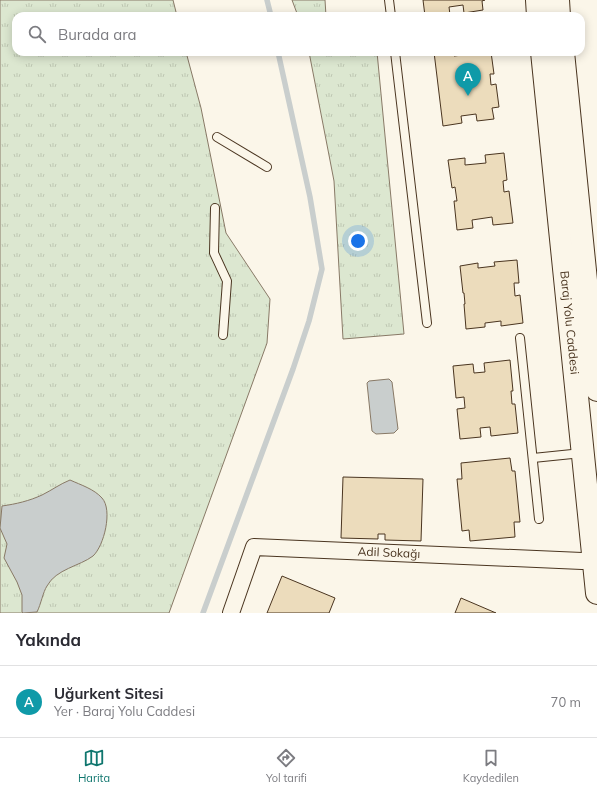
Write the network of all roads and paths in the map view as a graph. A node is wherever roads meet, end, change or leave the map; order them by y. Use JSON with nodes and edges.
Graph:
{"nodes":[{"id":1,"x":389,"y":0,"type":"edge"},
{"id":2,"x":537,"y":0,"type":"edge"},
{"id":3,"x":558,"y":0,"type":"edge"},
{"id":4,"x":390,"y":12,"type":"edge"},
{"id":5,"x":538,"y":12,"type":"edge"},
{"id":6,"x":559,"y":12,"type":"edge"},
{"id":7,"x":395,"y":56,"type":"edge"},
{"id":8,"x":543,"y":56,"type":"edge"},
{"id":9,"x":563,"y":56,"type":"edge"},
{"id":10,"x":217,"y":137,"type":"dead end"},
{"id":11,"x":267,"y":167,"type":"dead end"},
{"id":12,"x":215,"y":208,"type":"dead end"},
{"id":13,"x":427,"y":323,"type":"dead end"},
{"id":14,"x":586,"y":329,"type":"edge"},
{"id":15,"x":223,"y":335,"type":"dead end"},
{"id":16,"x":520,"y":338,"type":"dead end"},
{"id":17,"x":597,"y":390,"type":"edge"},
{"id":18,"x":583,"y":453,"type":"junction"},
{"id":19,"x":533,"y":458,"type":"junction"},
{"id":20,"x":539,"y":519,"type":"dead end"},
{"id":21,"x":594,"y":560,"type":"junction"},
{"id":22,"x":597,"y":593,"type":"edge"},
{"id":23,"x":232,"y":613,"type":"edge"}],
"edges":[{"from":1,"to":4,"type":"lane"},
{"from":2,"to":5,"type":"street"},
{"from":3,"to":6,"type":"street"},
{"from":7,"to":13,"type":"lane"},
{"from":8,"to":14,"type":"street","name":"Baraj Yolu Caddesi"},
{"from":9,"to":14,"type":"street","name":"Baraj Yolu Caddesi"},
{"from":10,"to":11,"type":"lane"},
{"from":12,"to":15,"type":"lane"},
{"from":14,"to":17,"type":"street","name":"Baraj Yolu Caddesi"},
{"from":14,"to":18,"type":"street","name":"Baraj Yolu Caddesi"},
{"from":16,"to":19,"type":"lane"},
{"from":18,"to":19,"type":"lane"},
{"from":18,"to":21,"type":"street","name":"Baraj Yolu Caddesi"},
{"from":19,"to":20,"type":"lane"},
{"from":21,"to":22,"type":"street","name":"Baraj Yolu Caddesi"},
{"from":21,"to":23,"type":"street","name":"Adil Sokağı"}]}
